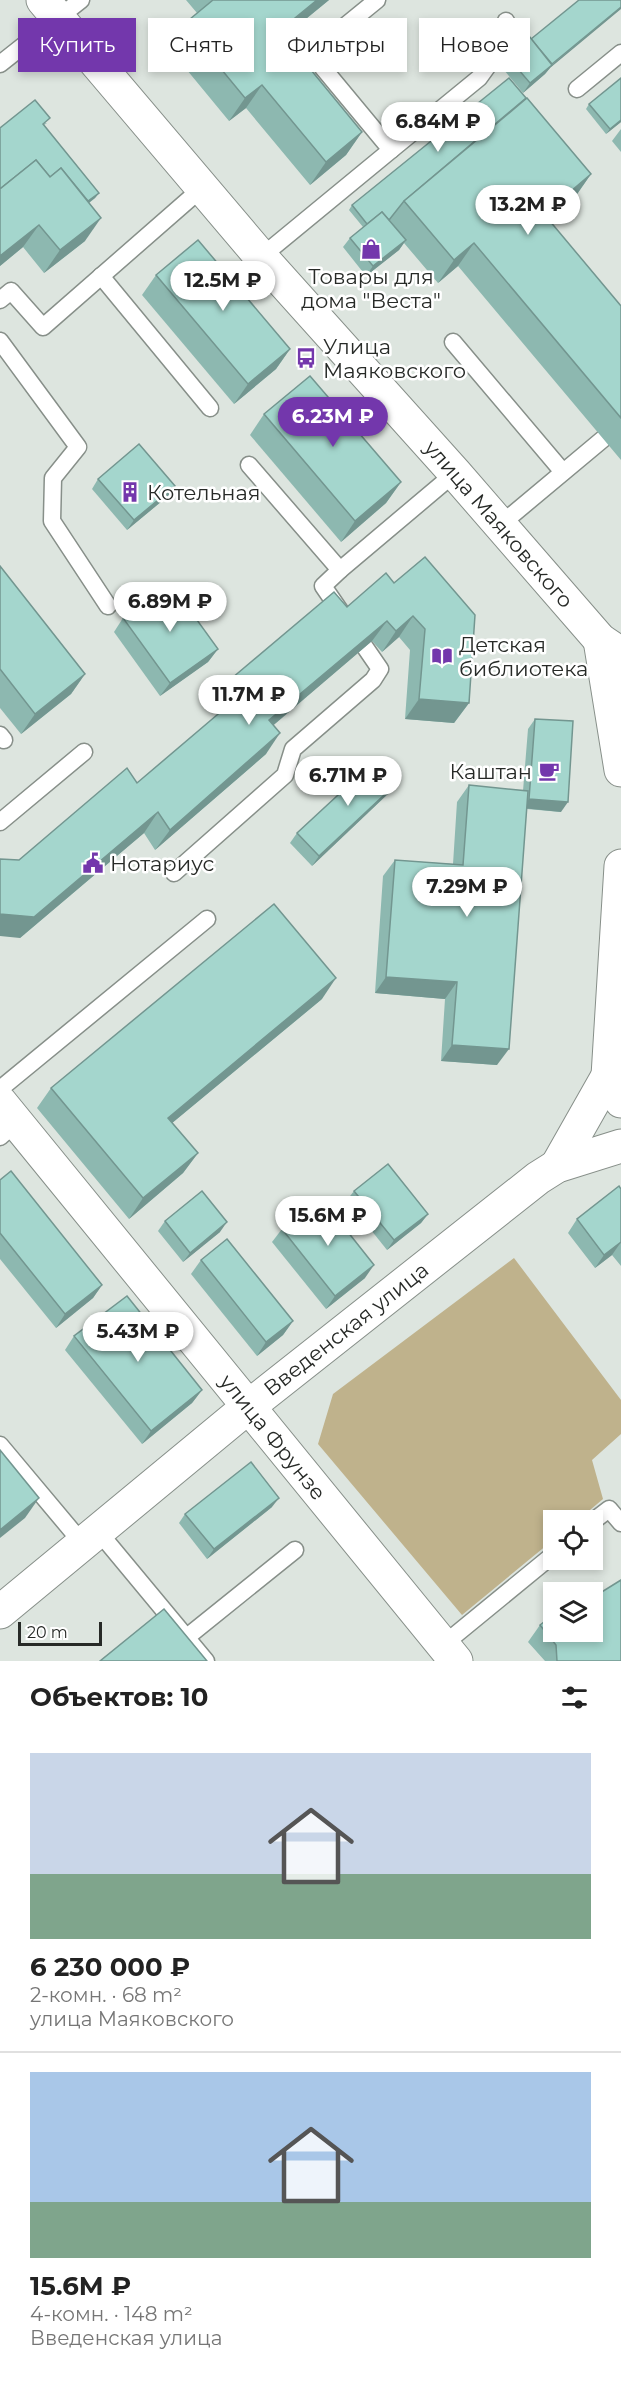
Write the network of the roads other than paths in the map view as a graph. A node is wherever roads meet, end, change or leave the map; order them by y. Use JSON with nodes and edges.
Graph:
{"nodes":[{"id":1,"x":377,"y":0,"type":"edge"},
{"id":2,"x":61,"y":6,"type":"edge"},
{"id":3,"x":621,"y":53,"type":"edge"},
{"id":4,"x":0,"y":64,"type":"edge"},
{"id":5,"x":483,"y":72,"type":"edge"},
{"id":6,"x":578,"y":89,"type":"dead end"},
{"id":7,"x":391,"y":150,"type":"junction"},
{"id":8,"x":202,"y":188,"type":"junction"},
{"id":9,"x":261,"y":258,"type":"junction"},
{"id":10,"x":101,"y":276,"type":"junction"},
{"id":11,"x":0,"y":300,"type":"edge"},
{"id":12,"x":0,"y":340,"type":"edge"},
{"id":13,"x":453,"y":342,"type":"dead end"},
{"id":14,"x":210,"y":408,"type":"dead end"},
{"id":15,"x":603,"y":439,"type":"dead end"},
{"id":16,"x":249,"y":465,"type":"dead end"},
{"id":17,"x":563,"y":472,"type":"junction"},
{"id":18,"x":456,"y":473,"type":"junction"},
{"id":19,"x":500,"y":525,"type":"junction"},
{"id":20,"x":340,"y":570,"type":"junction"},
{"id":21,"x":108,"y":606,"type":"dead end"},
{"id":22,"x":611,"y":647,"type":"edge"},
{"id":23,"x":84,"y":752,"type":"dead end"},
{"id":24,"x":621,"y":770,"type":"edge"},
{"id":25,"x":0,"y":822,"type":"edge"},
{"id":26,"x":621,"y":866,"type":"edge"},
{"id":27,"x":174,"y":873,"type":"dead end"},
{"id":28,"x":207,"y":919,"type":"dead end"},
{"id":29,"x":0,"y":1089,"type":"edge"},
{"id":30,"x":614,"y":1089,"type":"edge"},
{"id":31,"x":6,"y":1120,"type":"edge"},
{"id":32,"x":621,"y":1146,"type":"edge"},
{"id":33,"x":557,"y":1166,"type":"junction"},
{"id":34,"x":248,"y":1407,"type":"junction"},
{"id":35,"x":0,"y":1445,"type":"edge"},
{"id":36,"x":603,"y":1514,"type":"edge"},
{"id":37,"x":621,"y":1523,"type":"edge"},
{"id":38,"x":90,"y":1537,"type":"junction"},
{"id":39,"x":295,"y":1550,"type":"dead end"},
{"id":40,"x":543,"y":1564,"type":"edge"},
{"id":41,"x":0,"y":1612,"type":"edge"},
{"id":42,"x":187,"y":1637,"type":"junction"},
{"id":43,"x":449,"y":1653,"type":"edge"},
{"id":44,"x":206,"y":1661,"type":"edge"}],
"edges":[{"from":1,"to":7,"type":"lane"},
{"from":2,"to":4,"type":"lane"},
{"from":2,"to":8,"type":"street","name":"улица Маяковского"},
{"from":3,"to":6,"type":"lane"},
{"from":5,"to":7,"type":"lane"},
{"from":7,"to":9,"type":"lane"},
{"from":8,"to":9,"type":"street","name":"улица Маяковского"},
{"from":8,"to":10,"type":"lane"},
{"from":9,"to":18,"type":"street","name":"улица Маяковского"},
{"from":10,"to":11,"type":"lane"},
{"from":10,"to":14,"type":"lane"},
{"from":12,"to":21,"type":"lane"},
{"from":13,"to":17,"type":"lane"},
{"from":15,"to":17,"type":"lane"},
{"from":16,"to":20,"type":"lane"},
{"from":17,"to":19,"type":"lane"},
{"from":18,"to":19,"type":"street","name":"улица Маяковского"},
{"from":18,"to":20,"type":"lane"},
{"from":19,"to":22,"type":"street","name":"улица Маяковского"},
{"from":20,"to":27,"type":"lane"},
{"from":22,"to":24,"type":"street","name":"улица Маяковского"},
{"from":23,"to":25,"type":"lane"},
{"from":26,"to":30,"type":"street"},
{"from":28,"to":29,"type":"lane"},
{"from":30,"to":33,"type":"street","name":"Введенская улица"},
{"from":31,"to":34,"type":"street","name":"улица Фрунзе"},
{"from":32,"to":33,"type":"street","name":"Введенская улица"},
{"from":33,"to":34,"type":"street","name":"Введенская улица"},
{"from":34,"to":38,"type":"street","name":"Введенская улица"},
{"from":34,"to":43,"type":"street","name":"улица Фрунзе"},
{"from":35,"to":38,"type":"lane"},
{"from":36,"to":37,"type":"lane"},
{"from":38,"to":41,"type":"street","name":"Введенская улица"},
{"from":38,"to":42,"type":"lane"},
{"from":39,"to":42,"type":"lane"},
{"from":40,"to":43,"type":"lane"},
{"from":42,"to":44,"type":"lane"}]}
